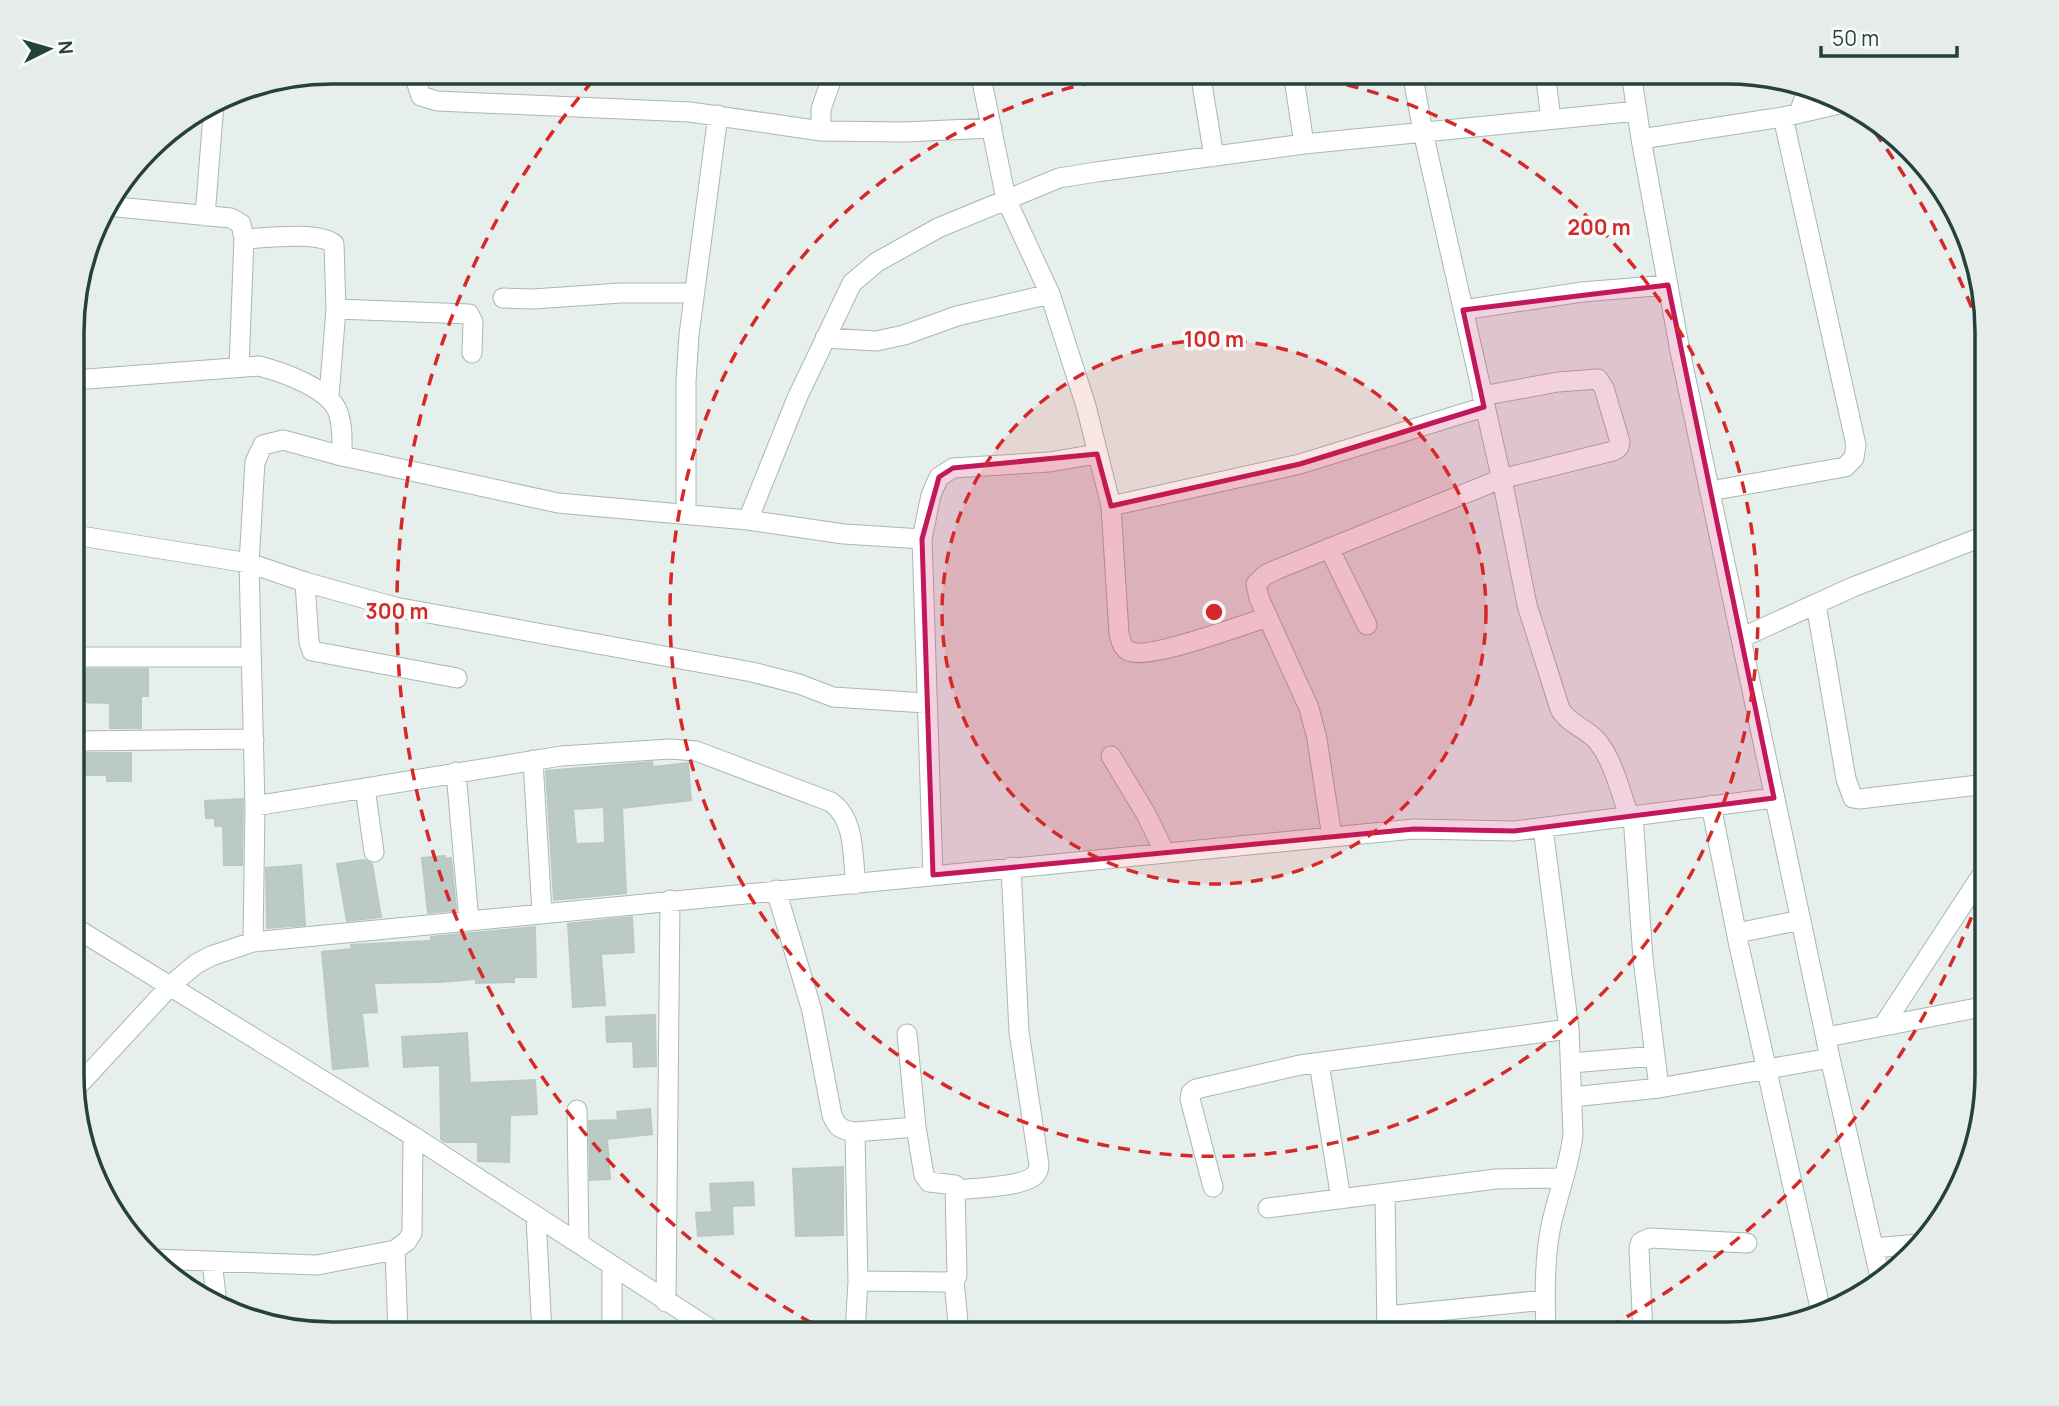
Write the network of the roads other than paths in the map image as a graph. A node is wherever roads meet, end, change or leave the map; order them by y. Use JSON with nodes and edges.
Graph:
{"nodes":[{"id":1,"x":1202,"y":84,"type":"edge"},
{"id":2,"x":1295,"y":84,"type":"edge"},
{"id":3,"x":1414,"y":84,"type":"edge"},
{"id":4,"x":1547,"y":84,"type":"edge"},
{"id":5,"x":1633,"y":84,"type":"edge"},
{"id":6,"x":419,"y":85,"type":"edge"},
{"id":7,"x":830,"y":85,"type":"edge"},
{"id":8,"x":983,"y":85,"type":"edge"},
{"id":9,"x":1803,"y":96,"type":"edge"},
{"id":10,"x":1829,"y":106,"type":"edge"},
{"id":11,"x":1637,"y":111,"type":"junction"},
{"id":12,"x":213,"y":114,"type":"edge"},
{"id":13,"x":718,"y":115,"type":"junction"},
{"id":14,"x":1791,"y":115,"type":"junction"},
{"id":15,"x":1551,"y":118,"type":"junction"},
{"id":16,"x":992,"y":128,"type":"junction"},
{"id":17,"x":821,"y":131,"type":"junction"},
{"id":18,"x":1423,"y":132,"type":"junction"},
{"id":19,"x":1641,"y":139,"type":"junction"},
{"id":20,"x":1304,"y":144,"type":"junction"},
{"id":21,"x":1214,"y":157,"type":"junction"},
{"id":22,"x":1006,"y":199,"type":"junction"},
{"id":23,"x":118,"y":207,"type":"edge"},
{"id":24,"x":205,"y":216,"type":"junction"},
{"id":25,"x":244,"y":239,"type":"junction"},
{"id":26,"x":1668,"y":285,"type":"junction"},
{"id":27,"x":694,"y":293,"type":"junction"},
{"id":28,"x":1051,"y":294,"type":"junction"},
{"id":29,"x":503,"y":298,"type":"dead end"},
{"id":30,"x":336,"y":309,"type":"junction"},
{"id":31,"x":1463,"y":310,"type":"junction"},
{"id":32,"x":825,"y":338,"type":"junction"},
{"id":33,"x":472,"y":353,"type":"dead end"},
{"id":34,"x":239,"y":367,"type":"junction"},
{"id":35,"x":84,"y":379,"type":"edge"},
{"id":36,"x":329,"y":397,"type":"junction"},
{"id":37,"x":1483,"y":402,"type":"junction"},
{"id":38,"x":1097,"y":454,"type":"junction"},
{"id":39,"x":342,"y":456,"type":"junction"},
{"id":40,"x":1501,"y":479,"type":"junction"},
{"id":41,"x":1710,"y":491,"type":"junction"},
{"id":42,"x":1111,"y":506,"type":"junction"},
{"id":43,"x":686,"y":513,"type":"junction"},
{"id":44,"x":748,"y":520,"type":"junction"},
{"id":45,"x":84,"y":537,"type":"edge"},
{"id":46,"x":922,"y":539,"type":"junction"},
{"id":47,"x":1974,"y":540,"type":"edge"},
{"id":48,"x":1329,"y":548,"type":"junction"},
{"id":49,"x":249,"y":563,"type":"junction"},
{"id":50,"x":305,"y":582,"type":"junction"},
{"id":51,"x":1816,"y":604,"type":"junction"},
{"id":52,"x":1268,"y":617,"type":"junction"},
{"id":53,"x":1367,"y":625,"type":"dead end"},
{"id":54,"x":1741,"y":638,"type":"junction"},
{"id":55,"x":84,"y":657,"type":"edge"},
{"id":56,"x":251,"y":657,"type":"junction"},
{"id":57,"x":457,"y":678,"type":"dead end"},
{"id":58,"x":926,"y":703,"type":"junction"},
{"id":59,"x":254,"y":739,"type":"junction"},
{"id":60,"x":84,"y":741,"type":"edge"},
{"id":61,"x":1111,"y":756,"type":"dead end"},
{"id":62,"x":533,"y":760,"type":"junction"},
{"id":63,"x":456,"y":772,"type":"junction"},
{"id":64,"x":1975,"y":785,"type":"edge"},
{"id":65,"x":365,"y":788,"type":"junction"},
{"id":66,"x":1774,"y":798,"type":"junction"},
{"id":67,"x":1711,"y":805,"type":"junction"},
{"id":68,"x":255,"y":806,"type":"junction"},
{"id":69,"x":1631,"y":815,"type":"junction"},
{"id":70,"x":1543,"y":828,"type":"junction"},
{"id":71,"x":1332,"y":837,"type":"junction"},
{"id":72,"x":374,"y":852,"type":"dead end"},
{"id":73,"x":1165,"y":853,"type":"junction"},
{"id":74,"x":1011,"y":867,"type":"junction"},
{"id":75,"x":933,"y":875,"type":"junction"},
{"id":76,"x":856,"y":884,"type":"junction"},
{"id":77,"x":1975,"y":886,"type":"edge"},
{"id":78,"x":776,"y":890,"type":"junction"},
{"id":79,"x":670,"y":900,"type":"junction"},
{"id":80,"x":542,"y":913,"type":"junction"},
{"id":81,"x":1801,"y":920,"type":"junction"},
{"id":82,"x":469,"y":921,"type":"junction"},
{"id":83,"x":84,"y":933,"type":"edge"},
{"id":84,"x":1737,"y":933,"type":"junction"},
{"id":85,"x":253,"y":942,"type":"junction"},
{"id":86,"x":171,"y":985,"type":"junction"},
{"id":87,"x":1975,"y":1008,"type":"edge"},
{"id":88,"x":1883,"y":1026,"type":"junction"},
{"id":89,"x":1569,"y":1029,"type":"junction"},
{"id":90,"x":907,"y":1034,"type":"dead end"},
{"id":91,"x":1827,"y":1037,"type":"junction"},
{"id":92,"x":1655,"y":1056,"type":"junction"},
{"id":93,"x":1830,"y":1058,"type":"junction"},
{"id":94,"x":1319,"y":1063,"type":"junction"},
{"id":95,"x":1571,"y":1063,"type":"junction"},
{"id":96,"x":1768,"y":1069,"type":"junction"},
{"id":97,"x":84,"y":1079,"type":"edge"},
{"id":98,"x":1659,"y":1088,"type":"junction"},
{"id":99,"x":1572,"y":1097,"type":"junction"},
{"id":100,"x":577,"y":1110,"type":"dead end"},
{"id":101,"x":916,"y":1127,"type":"junction"},
{"id":102,"x":855,"y":1132,"type":"junction"},
{"id":103,"x":413,"y":1136,"type":"junction"},
{"id":104,"x":1563,"y":1178,"type":"junction"},
{"id":105,"x":1213,"y":1187,"type":"dead end"},
{"id":106,"x":956,"y":1190,"type":"junction"},
{"id":107,"x":1385,"y":1193,"type":"junction"},
{"id":108,"x":1342,"y":1199,"type":"junction"},
{"id":109,"x":1268,"y":1209,"type":"dead end"},
{"id":110,"x":536,"y":1217,"type":"junction"},
{"id":111,"x":1747,"y":1243,"type":"dead end"},
{"id":112,"x":579,"y":1244,"type":"junction"},
{"id":113,"x":1906,"y":1245,"type":"edge"},
{"id":114,"x":1874,"y":1248,"type":"junction"},
{"id":115,"x":394,"y":1250,"type":"junction"},
{"id":116,"x":167,"y":1259,"type":"edge"},
{"id":117,"x":212,"y":1261,"type":"junction"},
{"id":118,"x":612,"y":1265,"type":"junction"},
{"id":119,"x":1879,"y":1270,"type":"edge"},
{"id":120,"x":954,"y":1280,"type":"junction"},
{"id":121,"x":858,"y":1281,"type":"junction"},
{"id":122,"x":216,"y":1293,"type":"edge"},
{"id":123,"x":1545,"y":1300,"type":"junction"},
{"id":124,"x":666,"y":1302,"type":"junction"},
{"id":125,"x":1819,"y":1304,"type":"edge"},
{"id":126,"x":1387,"y":1321,"type":"edge"},
{"id":127,"x":1406,"y":1321,"type":"edge"},
{"id":128,"x":1546,"y":1321,"type":"edge"},
{"id":129,"x":1643,"y":1321,"type":"edge"},
{"id":130,"x":397,"y":1322,"type":"edge"},
{"id":131,"x":541,"y":1322,"type":"edge"},
{"id":132,"x":612,"y":1322,"type":"edge"},
{"id":133,"x":692,"y":1322,"type":"edge"},
{"id":134,"x":856,"y":1322,"type":"edge"},
{"id":135,"x":958,"y":1322,"type":"edge"}],
"edges":[{"from":1,"to":21,"type":"street"},
{"from":2,"to":20,"type":"street"},
{"from":3,"to":18,"type":"street"},
{"from":4,"to":15,"type":"street"},
{"from":5,"to":11,"type":"street"},
{"from":6,"to":13,"type":"street"},
{"from":7,"to":17,"type":"street"},
{"from":8,"to":16,"type":"street"},
{"from":9,"to":14,"type":"street"},
{"from":10,"to":14,"type":"street"},
{"from":11,"to":15,"type":"street"},
{"from":11,"to":19,"type":"street"},
{"from":12,"to":24,"type":"street"},
{"from":13,"to":17,"type":"street"},
{"from":13,"to":27,"type":"street"},
{"from":14,"to":19,"type":"street"},
{"from":14,"to":41,"type":"street"},
{"from":15,"to":18,"type":"street"},
{"from":16,"to":17,"type":"street"},
{"from":16,"to":22,"type":"street"},
{"from":18,"to":20,"type":"street"},
{"from":18,"to":31,"type":"street"},
{"from":19,"to":26,"type":"street"},
{"from":20,"to":21,"type":"street"},
{"from":21,"to":22,"type":"street"},
{"from":22,"to":28,"type":"street"},
{"from":22,"to":32,"type":"street"},
{"from":23,"to":24,"type":"street"},
{"from":24,"to":25,"type":"street"},
{"from":25,"to":30,"type":"street"},
{"from":25,"to":34,"type":"street"},
{"from":26,"to":31,"type":"street"},
{"from":26,"to":41,"type":"street"},
{"from":27,"to":29,"type":"street"},
{"from":27,"to":43,"type":"street"},
{"from":28,"to":32,"type":"street"},
{"from":28,"to":38,"type":"street"},
{"from":30,"to":33,"type":"street"},
{"from":30,"to":36,"type":"street"},
{"from":31,"to":37,"type":"street"},
{"from":32,"to":44,"type":"street"},
{"from":34,"to":35,"type":"street"},
{"from":34,"to":36,"type":"street"},
{"from":36,"to":39,"type":"street"},
{"from":37,"to":40,"type":"street"},
{"from":37,"to":40,"type":"street"},
{"from":37,"to":42,"type":"street"},
{"from":38,"to":42,"type":"street"},
{"from":38,"to":46,"type":"street"},
{"from":39,"to":43,"type":"street"},
{"from":39,"to":49,"type":"street"},
{"from":40,"to":48,"type":"street"},
{"from":40,"to":69,"type":"street"},
{"from":41,"to":54,"type":"street"},
{"from":42,"to":52,"type":"street"},
{"from":43,"to":44,"type":"street"},
{"from":44,"to":46,"type":"street"},
{"from":45,"to":49,"type":"street"},
{"from":46,"to":58,"type":"street"},
{"from":47,"to":51,"type":"street"},
{"from":48,"to":52,"type":"street"},
{"from":48,"to":53,"type":"street"},
{"from":49,"to":50,"type":"street"},
{"from":49,"to":56,"type":"street"},
{"from":50,"to":57,"type":"street"},
{"from":50,"to":58,"type":"street"},
{"from":51,"to":54,"type":"street"},
{"from":51,"to":64,"type":"street"},
{"from":52,"to":71,"type":"street"},
{"from":54,"to":66,"type":"street"},
{"from":55,"to":56,"type":"street"},
{"from":56,"to":59,"type":"street"},
{"from":58,"to":75,"type":"street"},
{"from":59,"to":60,"type":"street"},
{"from":59,"to":68,"type":"street"},
{"from":61,"to":73,"type":"street"},
{"from":62,"to":63,"type":"street"},
{"from":62,"to":76,"type":"street"},
{"from":62,"to":80,"type":"street"},
{"from":63,"to":65,"type":"street"},
{"from":63,"to":82,"type":"street"},
{"from":65,"to":68,"type":"street"},
{"from":65,"to":72,"type":"street"},
{"from":66,"to":67,"type":"street"},
{"from":66,"to":81,"type":"street"},
{"from":67,"to":69,"type":"street"},
{"from":67,"to":84,"type":"street"},
{"from":68,"to":85,"type":"street"},
{"from":69,"to":70,"type":"street"},
{"from":69,"to":92,"type":"street"},
{"from":70,"to":71,"type":"street"},
{"from":70,"to":89,"type":"street"},
{"from":71,"to":73,"type":"street"},
{"from":73,"to":74,"type":"street"},
{"from":74,"to":75,"type":"street"},
{"from":74,"to":106,"type":"street"},
{"from":75,"to":76,"type":"street"},
{"from":76,"to":78,"type":"street"},
{"from":77,"to":88,"type":"street"},
{"from":78,"to":79,"type":"street"},
{"from":78,"to":102,"type":"street"},
{"from":79,"to":80,"type":"street"},
{"from":79,"to":124,"type":"street"},
{"from":80,"to":82,"type":"street"},
{"from":81,"to":84,"type":"street"},
{"from":81,"to":91,"type":"street"},
{"from":82,"to":85,"type":"street"},
{"from":83,"to":86,"type":"street"},
{"from":84,"to":96,"type":"street"},
{"from":85,"to":86,"type":"street"},
{"from":86,"to":97,"type":"street"},
{"from":86,"to":103,"type":"street"},
{"from":87,"to":88,"type":"street"},
{"from":88,"to":91,"type":"street"},
{"from":89,"to":94,"type":"street"},
{"from":89,"to":95,"type":"street"},
{"from":90,"to":101,"type":"street"},
{"from":91,"to":93,"type":"street"},
{"from":92,"to":95,"type":"street"},
{"from":92,"to":98,"type":"street"},
{"from":93,"to":96,"type":"street"},
{"from":93,"to":114,"type":"street"},
{"from":94,"to":105,"type":"street"},
{"from":94,"to":108,"type":"street"},
{"from":95,"to":99,"type":"street"},
{"from":96,"to":98,"type":"street"},
{"from":96,"to":125,"type":"street"},
{"from":98,"to":99,"type":"street"},
{"from":99,"to":104,"type":"street"},
{"from":100,"to":112,"type":"street"},
{"from":101,"to":102,"type":"street"},
{"from":101,"to":106,"type":"street"},
{"from":102,"to":121,"type":"street"},
{"from":103,"to":110,"type":"street"},
{"from":103,"to":115,"type":"street"},
{"from":104,"to":107,"type":"street"},
{"from":104,"to":123,"type":"street"},
{"from":106,"to":120,"type":"street"},
{"from":107,"to":108,"type":"street"},
{"from":107,"to":126,"type":"street"},
{"from":108,"to":109,"type":"street"},
{"from":110,"to":112,"type":"street"},
{"from":110,"to":131,"type":"street"},
{"from":111,"to":129,"type":"street"},
{"from":112,"to":118,"type":"street"},
{"from":113,"to":114,"type":"street"},
{"from":114,"to":119,"type":"street"},
{"from":115,"to":117,"type":"street"},
{"from":115,"to":130,"type":"street"},
{"from":116,"to":117,"type":"street"},
{"from":117,"to":122,"type":"street"},
{"from":118,"to":124,"type":"street"},
{"from":118,"to":132,"type":"street"},
{"from":120,"to":121,"type":"street"},
{"from":120,"to":135,"type":"street"},
{"from":121,"to":134,"type":"street"},
{"from":123,"to":127,"type":"street"},
{"from":123,"to":128,"type":"street"},
{"from":124,"to":133,"type":"street"}]}
